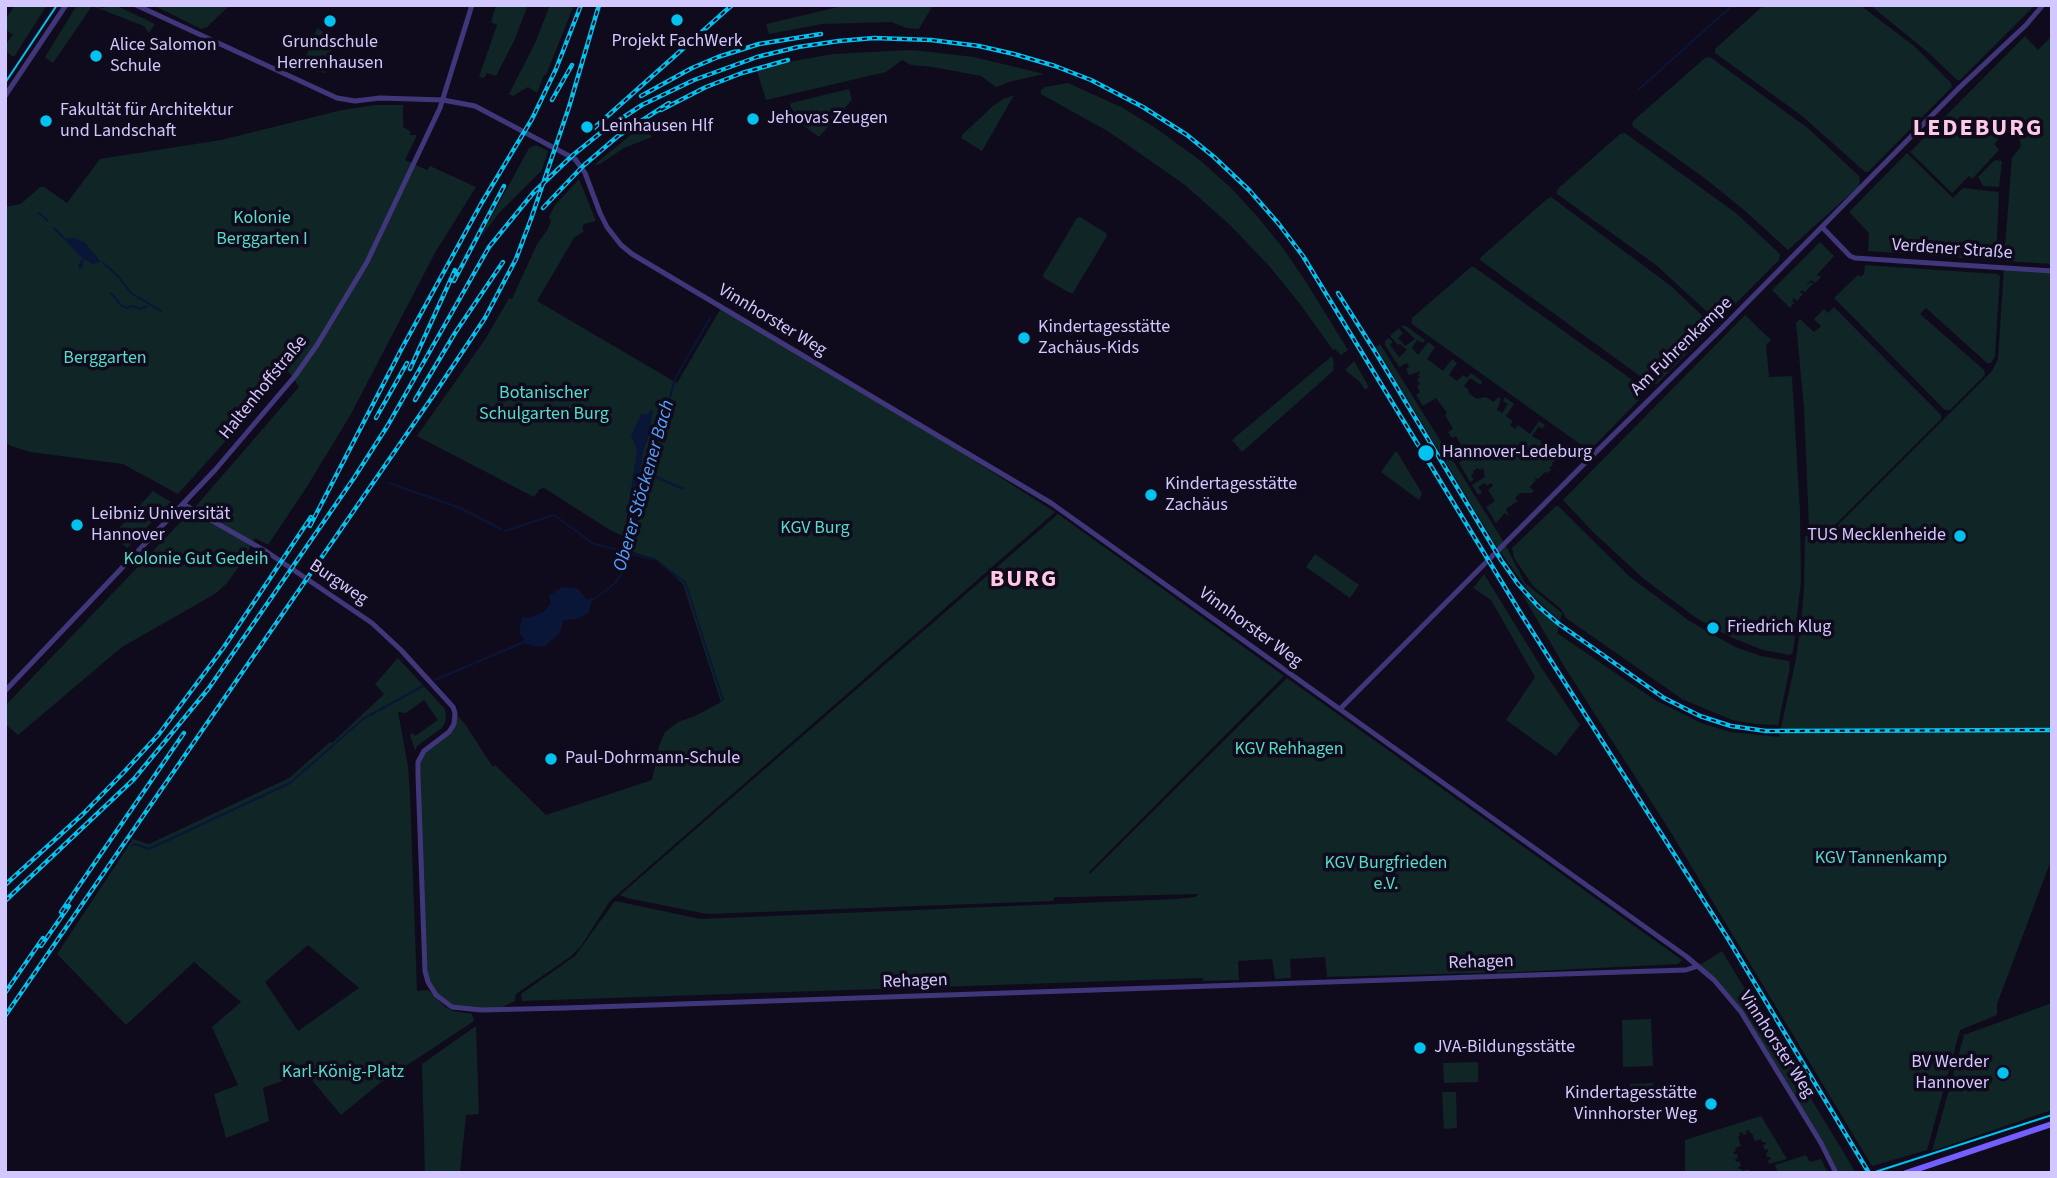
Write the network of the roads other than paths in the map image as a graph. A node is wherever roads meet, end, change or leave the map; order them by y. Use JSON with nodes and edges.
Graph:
{"nodes":[{"id":1,"x":66,"y":5,"type":"edge"},
{"id":2,"x":136,"y":5,"type":"edge"},
{"id":3,"x":472,"y":5,"type":"edge"},
{"id":4,"x":2043,"y":5,"type":"edge"},
{"id":5,"x":5,"y":96,"type":"edge"},
{"id":6,"x":443,"y":100,"type":"junction"},
{"id":7,"x":1822,"y":227,"type":"junction"},
{"id":8,"x":2052,"y":271,"type":"edge"},
{"id":9,"x":183,"y":504,"type":"junction"},
{"id":10,"x":5,"y":691,"type":"edge"},
{"id":11,"x":1340,"y":709,"type":"junction"},
{"id":12,"x":455,"y":713,"type":"joint"},
{"id":13,"x":1698,"y":966,"type":"junction"},
{"id":14,"x":2052,"y":1124,"type":"edge"},
{"id":15,"x":1836,"y":1173,"type":"edge"},
{"id":16,"x":1906,"y":1173,"type":"edge"}],
"edges":[{"from":1,"to":5,"type":"street"},
{"from":2,"to":6,"type":"street"},
{"from":3,"to":6,"type":"street","name":"Haltenhoffstraße"},
{"from":4,"to":7,"type":"street","name":"Am Fuhrenkampe"},
{"from":6,"to":9,"type":"street","name":"Haltenhoffstraße"},
{"from":6,"to":11,"type":"street","name":"Vinnhorster Weg"},
{"from":7,"to":8,"type":"street","name":"Verdener Straße"},
{"from":7,"to":11,"type":"street","name":"Am Fuhrenkampe"},
{"from":9,"to":10,"type":"street","name":"Haltenhoffstraße"},
{"from":9,"to":12,"type":"street","name":"Burgweg"},
{"from":11,"to":13,"type":"street","name":"Vinnhorster Weg"},
{"from":12,"to":13,"type":"street","name":"Rehagen"},
{"from":13,"to":15,"type":"street","name":"Vinnhorster Weg"},
{"from":14,"to":16,"type":"main road"}]}
